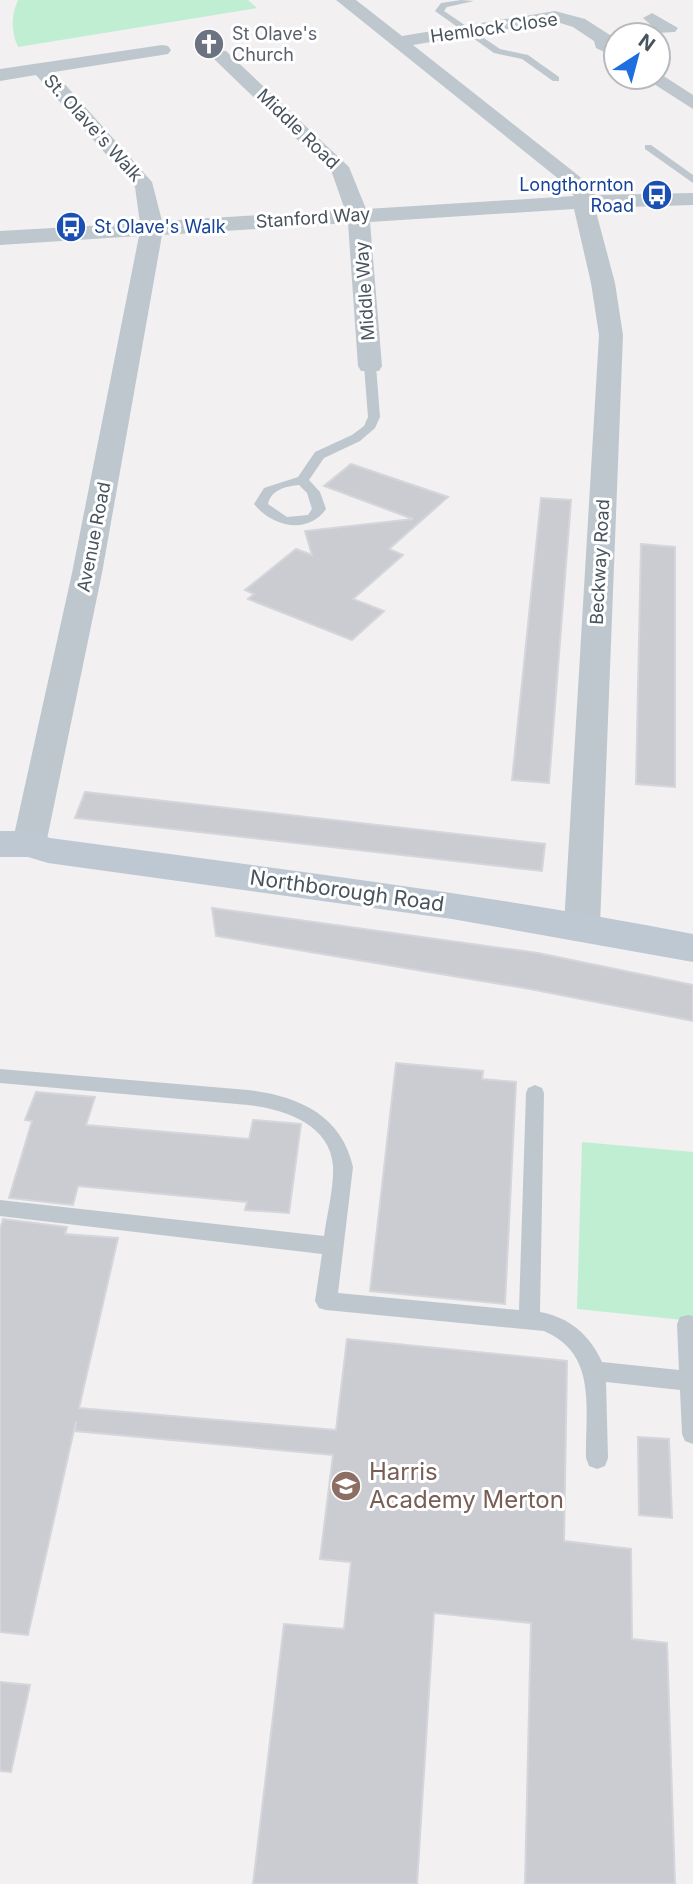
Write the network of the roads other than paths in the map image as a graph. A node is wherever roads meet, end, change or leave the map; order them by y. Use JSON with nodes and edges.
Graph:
{"nodes":[{"id":1,"x":345,"y":0,"type":"edge"},
{"id":2,"x":543,"y":0,"type":"edge"},
{"id":3,"x":470,"y":1,"type":"edge"},
{"id":4,"x":555,"y":16,"type":"junction"},
{"id":5,"x":652,"y":18,"type":"dead end"},
{"id":6,"x":657,"y":21,"type":"edge"},
{"id":7,"x":467,"y":31,"type":"junction"},
{"id":8,"x":602,"y":37,"type":"edge"},
{"id":9,"x":398,"y":42,"type":"junction"},
{"id":10,"x":162,"y":50,"type":"dead end"},
{"id":11,"x":220,"y":55,"type":"dead end"},
{"id":12,"x":41,"y":69,"type":"junction"},
{"id":13,"x":0,"y":75,"type":"edge"},
{"id":14,"x":556,"y":79,"type":"dead end"},
{"id":15,"x":672,"y":90,"type":"edge"},
{"id":16,"x":693,"y":103,"type":"edge"},
{"id":17,"x":648,"y":146,"type":"dead end"},
{"id":18,"x":693,"y":180,"type":"edge"},
{"id":19,"x":693,"y":199,"type":"edge"},
{"id":20,"x":584,"y":202,"type":"junction"},
{"id":21,"x":357,"y":216,"type":"junction"},
{"id":22,"x":152,"y":228,"type":"junction"},
{"id":23,"x":0,"y":238,"type":"edge"},
{"id":24,"x":370,"y":366,"type":"joint"},
{"id":25,"x":302,"y":481,"type":"dead end"},
{"id":26,"x":14,"y":844,"type":"edge"},
{"id":27,"x":582,"y":925,"type":"junction"},
{"id":28,"x":693,"y":948,"type":"edge"},
{"id":29,"x":0,"y":1076,"type":"edge"},
{"id":30,"x":536,"y":1093,"type":"dead end"},
{"id":31,"x":0,"y":1208,"type":"edge"},
{"id":32,"x":331,"y":1246,"type":"junction"},
{"id":33,"x":529,"y":1320,"type":"junction"},
{"id":34,"x":688,"y":1324,"type":"dead end"},
{"id":35,"x":595,"y":1371,"type":"junction"},
{"id":36,"x":691,"y":1381,"type":"junction"},
{"id":37,"x":693,"y":1434,"type":"edge"},
{"id":38,"x":597,"y":1458,"type":"dead end"}],
"edges":[{"from":1,"to":9,"type":"street"},
{"from":2,"to":4,"type":"street"},
{"from":3,"to":7,"type":"lane"},
{"from":4,"to":7,"type":"street","name":"Hemlock Close"},
{"from":4,"to":8,"type":"street","name":"Hemlock Close"},
{"from":5,"to":6,"type":"street"},
{"from":7,"to":9,"type":"street","name":"Hemlock Close"},
{"from":7,"to":14,"type":"lane"},
{"from":9,"to":20,"type":"street"},
{"from":10,"to":12,"type":"street"},
{"from":11,"to":21,"type":"street","name":"Middle Road"},
{"from":12,"to":13,"type":"street"},
{"from":12,"to":22,"type":"street","name":"St. Olave's Walk"},
{"from":15,"to":16,"type":"street"},
{"from":17,"to":18,"type":"lane"},
{"from":19,"to":20,"type":"street","name":"Stanford Way"},
{"from":20,"to":21,"type":"street","name":"Stanford Way"},
{"from":20,"to":27,"type":"street","name":"Beckway Road"},
{"from":21,"to":22,"type":"street","name":"Stanford Way"},
{"from":21,"to":24,"type":"street","name":"Middle Way"},
{"from":22,"to":23,"type":"street","name":"Stanford Way"},
{"from":22,"to":26,"type":"street","name":"Avenue Road"},
{"from":24,"to":25,"type":"lane"},
{"from":26,"to":27,"type":"street","name":"Northborough Road"},
{"from":27,"to":28,"type":"street","name":"Northborough Road"},
{"from":29,"to":32,"type":"lane"},
{"from":30,"to":33,"type":"lane"},
{"from":31,"to":32,"type":"lane"},
{"from":32,"to":33,"type":"lane"},
{"from":33,"to":35,"type":"lane"},
{"from":34,"to":36,"type":"lane"},
{"from":35,"to":36,"type":"lane"},
{"from":35,"to":38,"type":"lane"},
{"from":36,"to":37,"type":"lane"}]}
